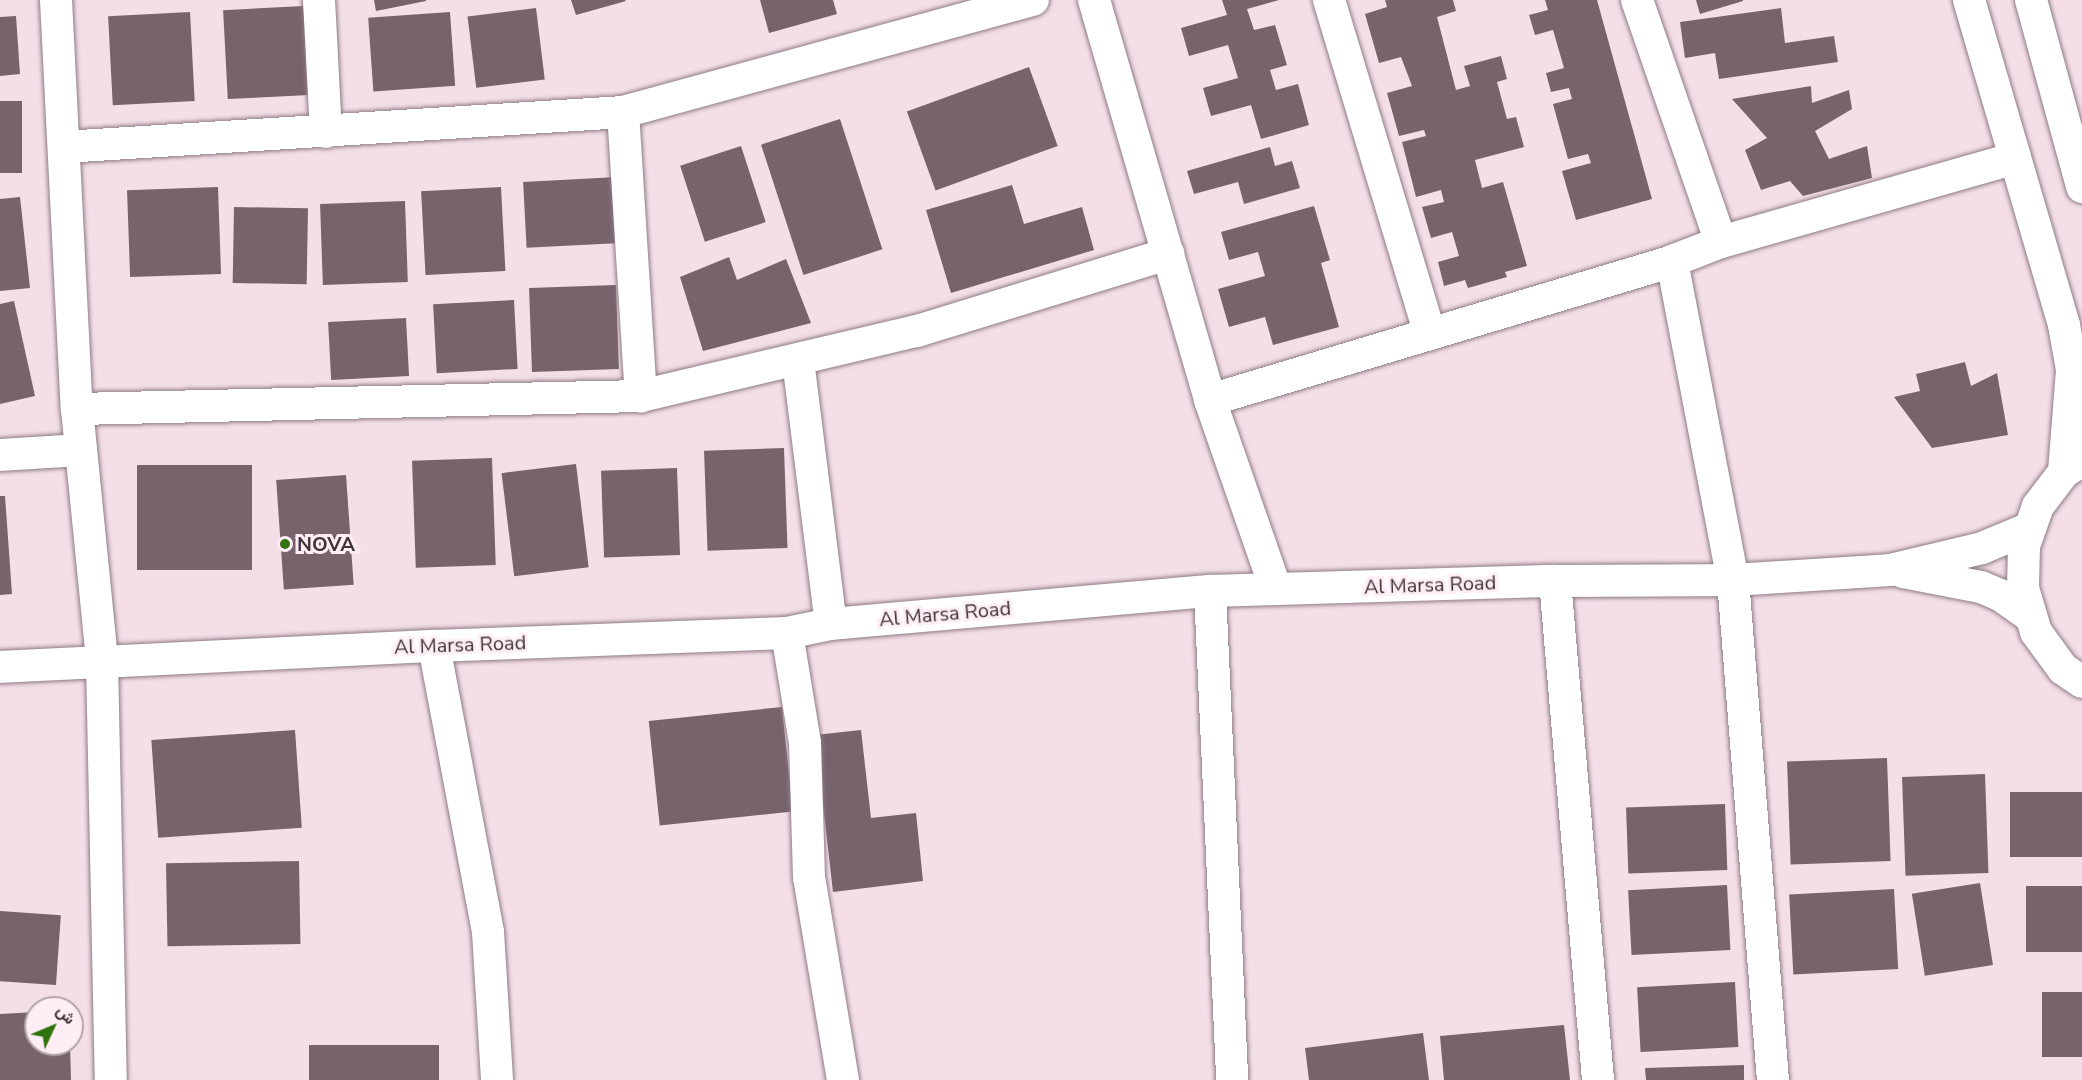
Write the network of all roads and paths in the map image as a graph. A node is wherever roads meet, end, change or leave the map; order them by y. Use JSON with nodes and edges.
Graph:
{"nodes":[{"id":1,"x":56,"y":0,"type":"edge"},
{"id":2,"x":319,"y":0,"type":"edge"},
{"id":3,"x":1033,"y":0,"type":"edge"},
{"id":4,"x":1094,"y":0,"type":"edge"},
{"id":5,"x":1329,"y":0,"type":"edge"},
{"id":6,"x":1637,"y":0,"type":"edge"},
{"id":7,"x":1969,"y":0,"type":"edge"},
{"id":8,"x":2031,"y":0,"type":"edge"},
{"id":9,"x":623,"y":112,"type":"junction"},
{"id":10,"x":326,"y":132,"type":"junction"},
{"id":11,"x":64,"y":147,"type":"junction"},
{"id":12,"x":2015,"y":158,"type":"junction"},
{"id":13,"x":2082,"y":187,"type":"edge"},
{"id":14,"x":1721,"y":242,"type":"junction"},
{"id":15,"x":1168,"y":254,"type":"junction"},
{"id":16,"x":1672,"y":261,"type":"junction"},
{"id":17,"x":1430,"y":334,"type":"junction"},
{"id":18,"x":798,"y":360,"type":"junction"},
{"id":19,"x":641,"y":396,"type":"junction"},
{"id":20,"x":1210,"y":400,"type":"junction"},
{"id":21,"x":77,"y":410,"type":"junction"},
{"id":22,"x":81,"y":450,"type":"junction"},
{"id":23,"x":0,"y":455,"type":"edge"},
{"id":24,"x":2073,"y":467,"type":"edge"},
{"id":25,"x":2030,"y":528,"type":"junction"},
{"id":26,"x":1890,"y":570,"type":"junction"},
{"id":27,"x":1732,"y":580,"type":"junction"},
{"id":28,"x":1555,"y":581,"type":"junction"},
{"id":29,"x":1276,"y":589,"type":"junction"},
{"id":30,"x":1210,"y":591,"type":"junction"},
{"id":31,"x":2031,"y":617,"type":"junction"},
{"id":32,"x":831,"y":624,"type":"junction"},
{"id":33,"x":787,"y":633,"type":"junction"},
{"id":34,"x":434,"y":646,"type":"junction"},
{"id":35,"x":102,"y":661,"type":"junction"},
{"id":36,"x":0,"y":667,"type":"edge"},
{"id":37,"x":2082,"y":682,"type":"edge"},
{"id":38,"x":111,"y":1080,"type":"edge"},
{"id":39,"x":496,"y":1080,"type":"edge"},
{"id":40,"x":843,"y":1080,"type":"edge"},
{"id":41,"x":1232,"y":1080,"type":"edge"},
{"id":42,"x":1598,"y":1080,"type":"edge"},
{"id":43,"x":1773,"y":1080,"type":"edge"}],
"edges":[{"from":1,"to":11,"type":"street"},
{"from":2,"to":10,"type":"street"},
{"from":3,"to":9,"type":"street"},
{"from":4,"to":15,"type":"street"},
{"from":5,"to":17,"type":"street"},
{"from":6,"to":14,"type":"street"},
{"from":7,"to":12,"type":"street"},
{"from":8,"to":13,"type":"street"},
{"from":9,"to":10,"type":"street"},
{"from":9,"to":19,"type":"street"},
{"from":10,"to":11,"type":"street"},
{"from":11,"to":21,"type":"street"},
{"from":12,"to":14,"type":"street"},
{"from":12,"to":24,"type":"street"},
{"from":14,"to":16,"type":"street"},
{"from":15,"to":18,"type":"street"},
{"from":15,"to":20,"type":"street"},
{"from":16,"to":17,"type":"street"},
{"from":16,"to":27,"type":"street"},
{"from":17,"to":20,"type":"street"},
{"from":18,"to":19,"type":"street"},
{"from":18,"to":32,"type":"street"},
{"from":19,"to":21,"type":"street"},
{"from":20,"to":29,"type":"street"},
{"from":21,"to":22,"type":"street"},
{"from":22,"to":23,"type":"street"},
{"from":22,"to":35,"type":"street"},
{"from":24,"to":25,"type":"street"},
{"from":25,"to":26,"type":"street","name":"Al Marsa Road"},
{"from":25,"to":31,"type":"street"},
{"from":26,"to":27,"type":"street","name":"Al Marsa Road"},
{"from":26,"to":31,"type":"street","name":"Al Marsa Road"},
{"from":27,"to":28,"type":"street","name":"Al Marsa Road"},
{"from":27,"to":43,"type":"street"},
{"from":28,"to":29,"type":"street","name":"Al Marsa Road"},
{"from":28,"to":42,"type":"street"},
{"from":29,"to":30,"type":"street","name":"Al Marsa Road"},
{"from":30,"to":32,"type":"street","name":"Al Marsa Road"},
{"from":30,"to":41,"type":"street"},
{"from":31,"to":37,"type":"street"},
{"from":32,"to":33,"type":"street","name":"Al Marsa Road"},
{"from":33,"to":34,"type":"street","name":"Al Marsa Road"},
{"from":33,"to":40,"type":"street"},
{"from":34,"to":35,"type":"street","name":"Al Marsa Road"},
{"from":34,"to":39,"type":"street"},
{"from":35,"to":36,"type":"street","name":"Al Marsa Road"},
{"from":35,"to":38,"type":"street"}]}
